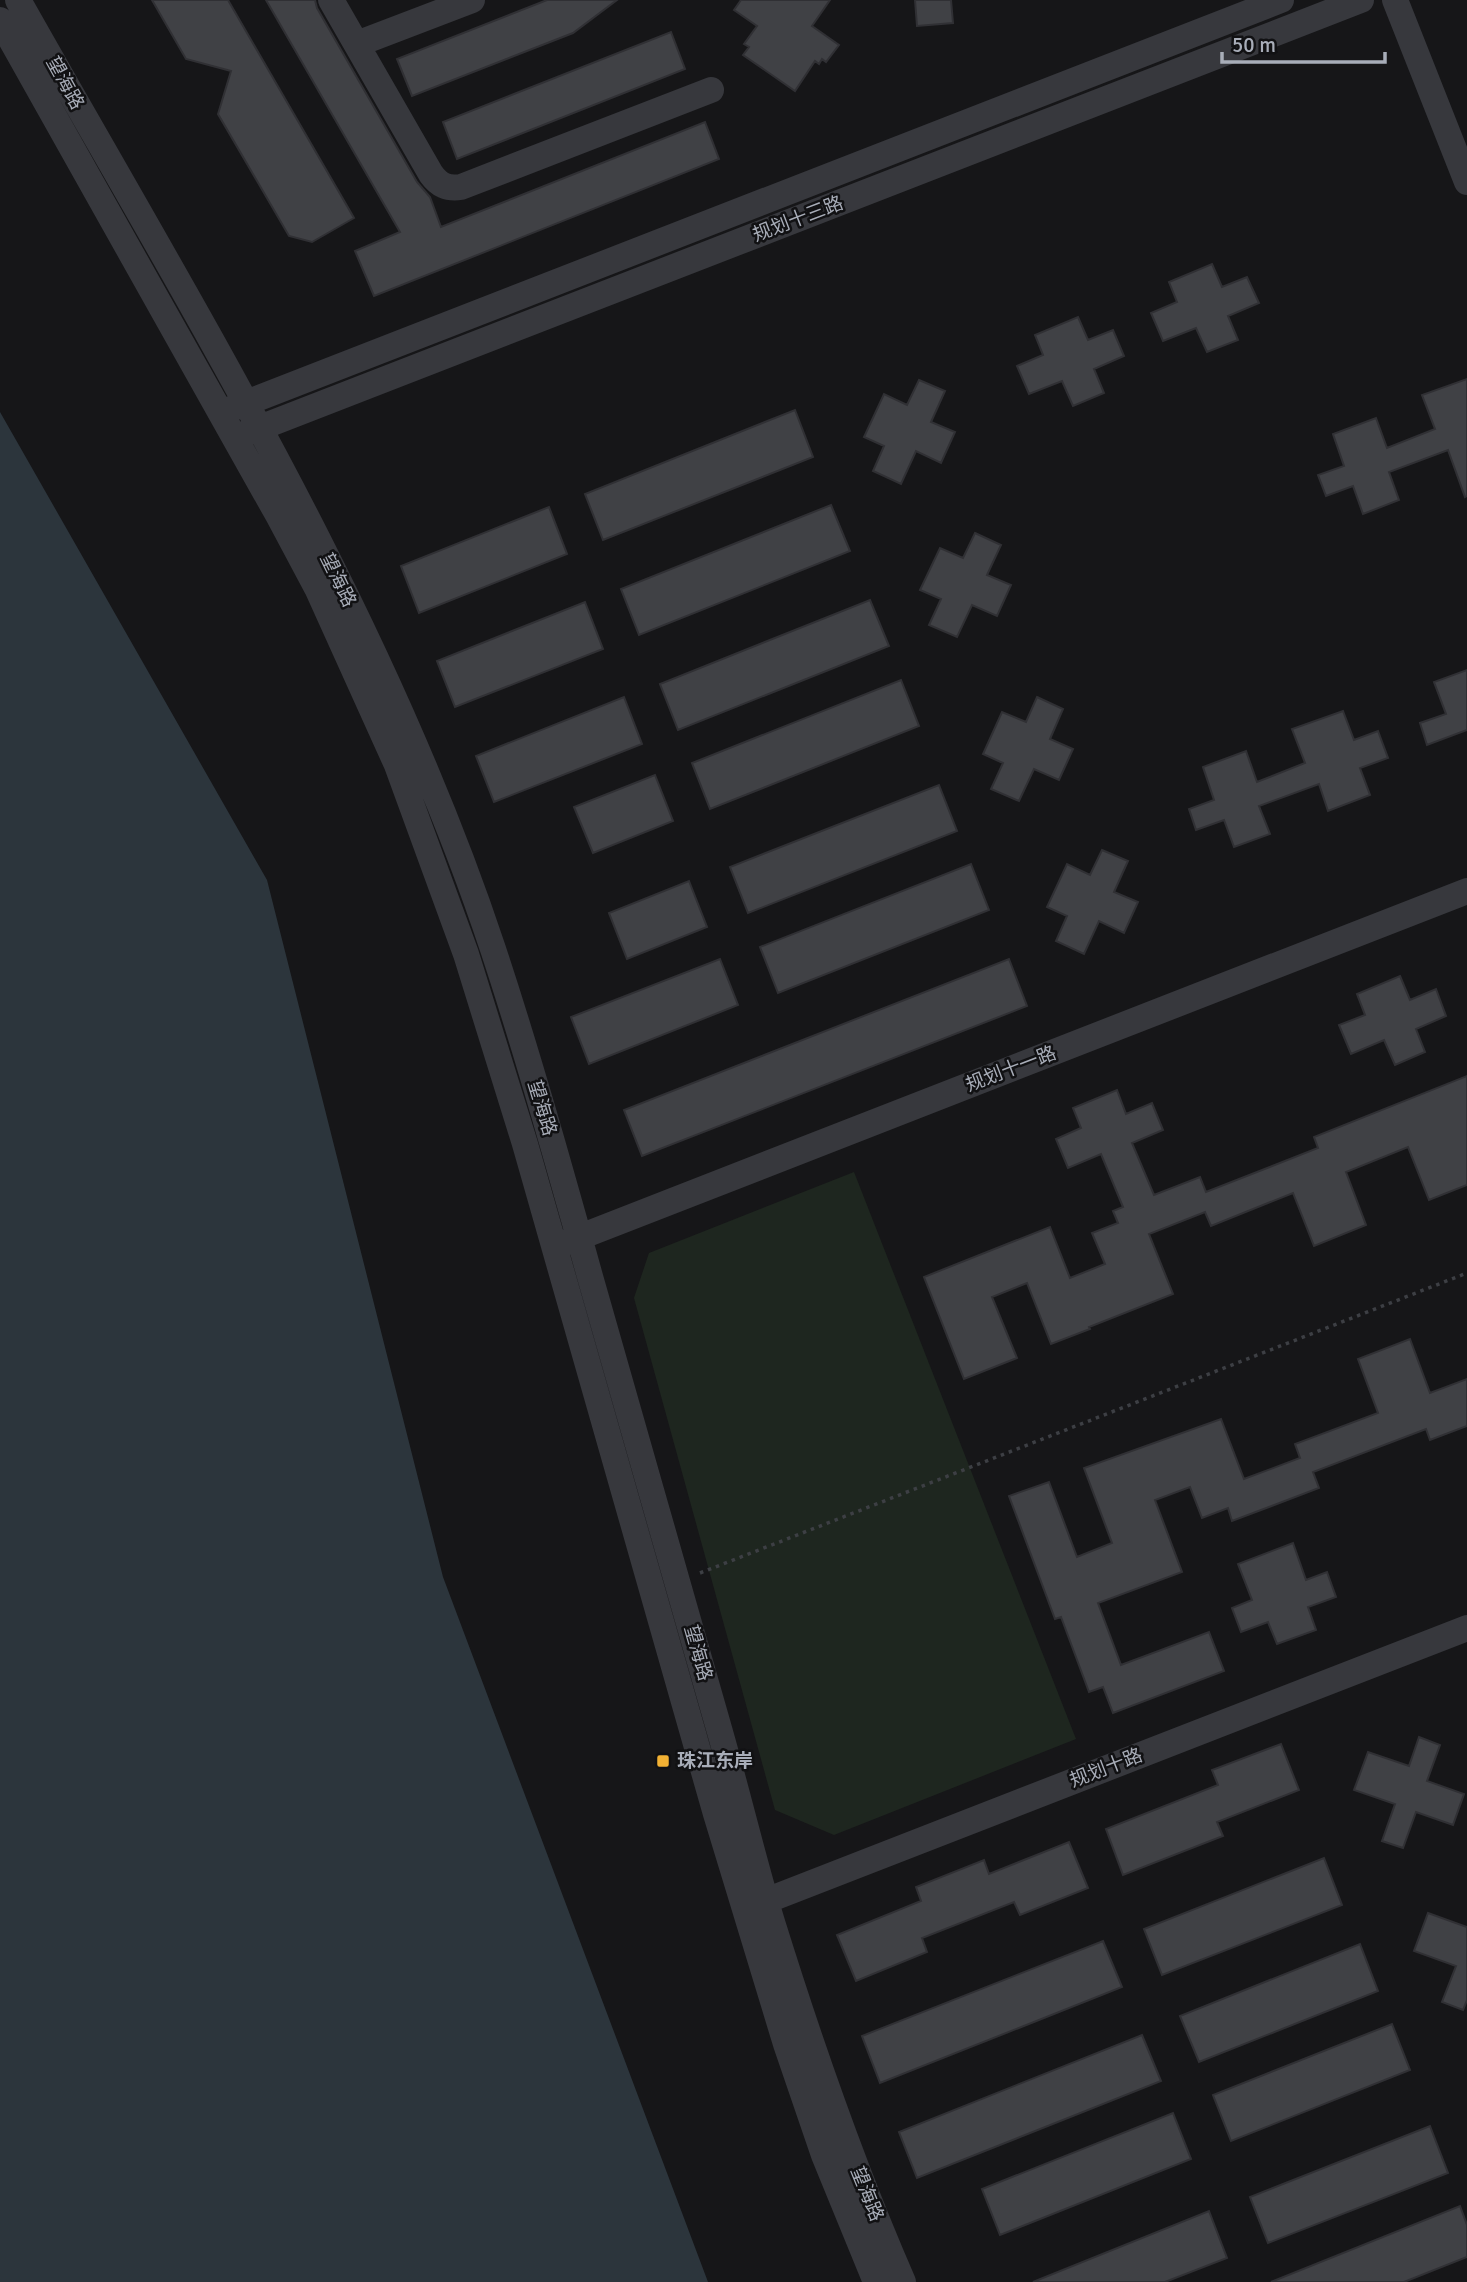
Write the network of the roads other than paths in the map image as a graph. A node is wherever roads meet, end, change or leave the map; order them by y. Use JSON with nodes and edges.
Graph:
{"nodes":[{"id":1,"x":18,"y":0,"type":"edge"},
{"id":2,"x":331,"y":0,"type":"edge"},
{"id":3,"x":472,"y":0,"type":"edge"},
{"id":4,"x":1281,"y":0,"type":"edge"},
{"id":5,"x":1361,"y":0,"type":"edge"},
{"id":6,"x":1395,"y":0,"type":"edge"},
{"id":7,"x":0,"y":20,"type":"edge"},
{"id":8,"x":356,"y":44,"type":"junction"},
{"id":9,"x":711,"y":90,"type":"dead end"},
{"id":10,"x":1467,"y":181,"type":"edge"},
{"id":11,"x":244,"y":404,"type":"junction"},
{"id":12,"x":220,"y":413,"type":"junction"},
{"id":13,"x":258,"y":429,"type":"junction"},
{"id":14,"x":234,"y":438,"type":"junction"},
{"id":15,"x":1467,"y":891,"type":"edge"},
{"id":16,"x":579,"y":1237,"type":"junction"},
{"id":17,"x":554,"y":1247,"type":"junction"},
{"id":18,"x":1467,"y":1628,"type":"edge"},
{"id":19,"x":755,"y":1905,"type":"junction"},
{"id":20,"x":876,"y":2282,"type":"edge"},
{"id":21,"x":903,"y":2282,"type":"edge"}],
"edges":[{"from":1,"to":11,"type":"street","name":"望海路"},
{"from":2,"to":8,"type":"street"},
{"from":3,"to":8,"type":"street"},
{"from":4,"to":11,"type":"street","name":"规划十三路"},
{"from":5,"to":13,"type":"street","name":"规划十三路"},
{"from":6,"to":10,"type":"street"},
{"from":7,"to":12,"type":"street","name":"望海路"},
{"from":8,"to":9,"type":"street"},
{"from":11,"to":12,"type":"street","name":"规划十三路"},
{"from":11,"to":13,"type":"street","name":"望海路"},
{"from":12,"to":14,"type":"street","name":"望海路"},
{"from":13,"to":14,"type":"street","name":"规划十三路"},
{"from":13,"to":16,"type":"street","name":"望海路"},
{"from":14,"to":17,"type":"street","name":"望海路"},
{"from":15,"to":16,"type":"street","name":"规划十一路"},
{"from":16,"to":17,"type":"street","name":"规划十一路"},
{"from":16,"to":19,"type":"street","name":"望海路"},
{"from":17,"to":19,"type":"street","name":"望海路"},
{"from":18,"to":19,"type":"street","name":"规划十路"},
{"from":19,"to":20,"type":"street","name":"望海路"},
{"from":19,"to":21,"type":"street","name":"望海路"}]}
